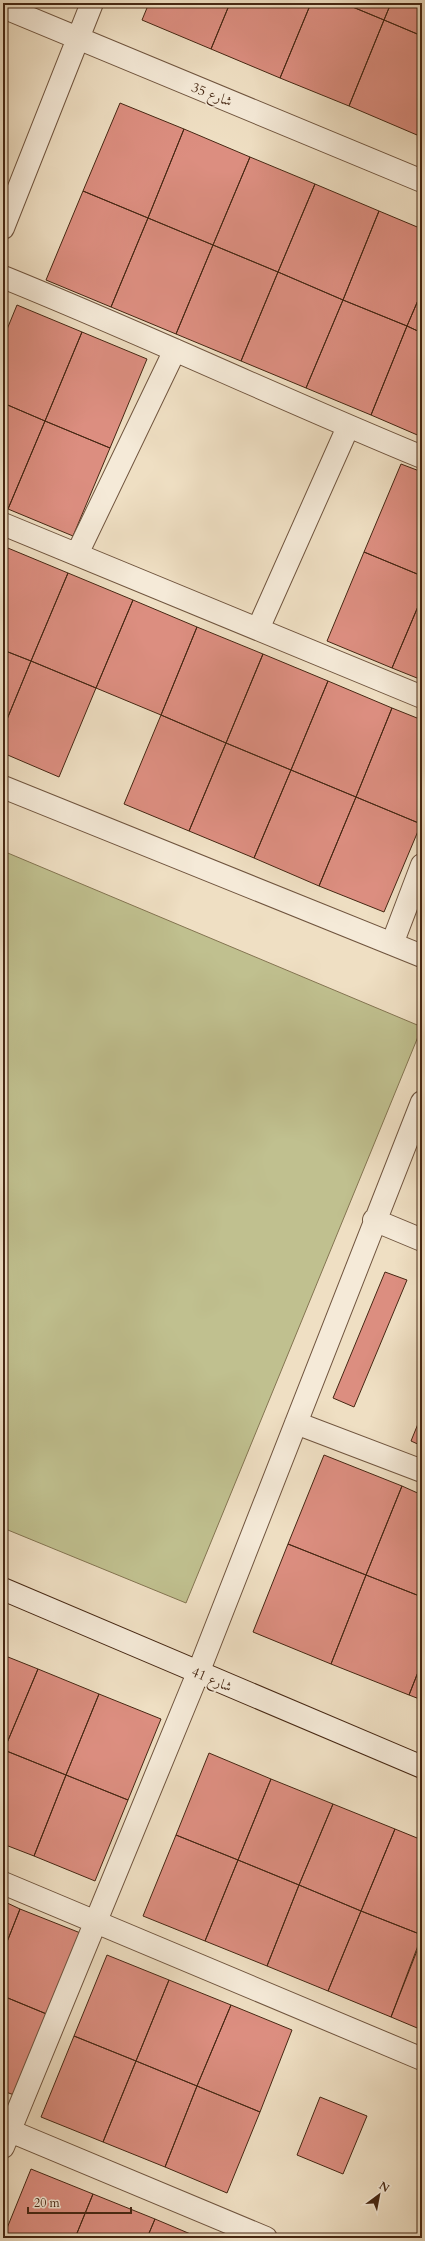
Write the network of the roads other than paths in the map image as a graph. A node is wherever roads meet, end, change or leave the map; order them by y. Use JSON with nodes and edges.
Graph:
{"nodes":[{"id":1,"x":92,"y":3,"type":"edge"},
{"id":2,"x":3,"y":7,"type":"edge"},
{"id":3,"x":77,"y":39,"type":"junction"},
{"id":4,"x":422,"y":181,"type":"edge"},
{"id":5,"x":3,"y":228,"type":"edge"},
{"id":6,"x":3,"y":276,"type":"edge"},
{"id":7,"x":175,"y":350,"type":"junction"},
{"id":8,"x":348,"y":426,"type":"junction"},
{"id":9,"x":422,"y":457,"type":"edge"},
{"id":10,"x":3,"y":524,"type":"edge"},
{"id":11,"x":77,"y":554,"type":"junction"},
{"id":12,"x":258,"y":629,"type":"junction"},
{"id":13,"x":422,"y":697,"type":"edge"},
{"id":14,"x":3,"y":787,"type":"edge"},
{"id":15,"x":422,"y":865,"type":"edge"},
{"id":16,"x":392,"y":944,"type":"junction"},
{"id":17,"x":422,"y":956,"type":"edge"},
{"id":18,"x":422,"y":1102,"type":"edge"},
{"id":19,"x":374,"y":1220,"type":"junction"},
{"id":20,"x":422,"y":1240,"type":"edge"},
{"id":21,"x":296,"y":1423,"type":"junction"},
{"id":22,"x":422,"y":1471,"type":"edge"},
{"id":23,"x":3,"y":1589,"type":"edge"},
{"id":24,"x":198,"y":1673,"type":"junction"},
{"id":25,"x":422,"y":1767,"type":"edge"},
{"id":26,"x":3,"y":1883,"type":"edge"},
{"id":27,"x":96,"y":1922,"type":"junction"},
{"id":28,"x":422,"y":2059,"type":"edge"},
{"id":29,"x":5,"y":2135,"type":"edge"},
{"id":30,"x":266,"y":2238,"type":"edge"}],
"edges":[{"from":1,"to":3,"type":"street"},
{"from":2,"to":3,"type":"street","name":"شارع 35"},
{"from":3,"to":4,"type":"street","name":"شارع 35"},
{"from":3,"to":5,"type":"street"},
{"from":6,"to":7,"type":"street"},
{"from":7,"to":8,"type":"street"},
{"from":7,"to":11,"type":"street"},
{"from":8,"to":9,"type":"street"},
{"from":8,"to":12,"type":"street"},
{"from":10,"to":11,"type":"street"},
{"from":11,"to":12,"type":"street"},
{"from":12,"to":13,"type":"street"},
{"from":14,"to":16,"type":"street"},
{"from":15,"to":16,"type":"street"},
{"from":16,"to":17,"type":"street"},
{"from":18,"to":19,"type":"street"},
{"from":19,"to":20,"type":"street"},
{"from":19,"to":21,"type":"street"},
{"from":21,"to":22,"type":"street"},
{"from":21,"to":24,"type":"street"},
{"from":23,"to":24,"type":"street","name":"شارع 41"},
{"from":24,"to":25,"type":"street","name":"شارع 41"},
{"from":24,"to":27,"type":"street"},
{"from":26,"to":27,"type":"street"},
{"from":27,"to":28,"type":"street"},
{"from":27,"to":29,"type":"street"},
{"from":29,"to":30,"type":"street"}]}
